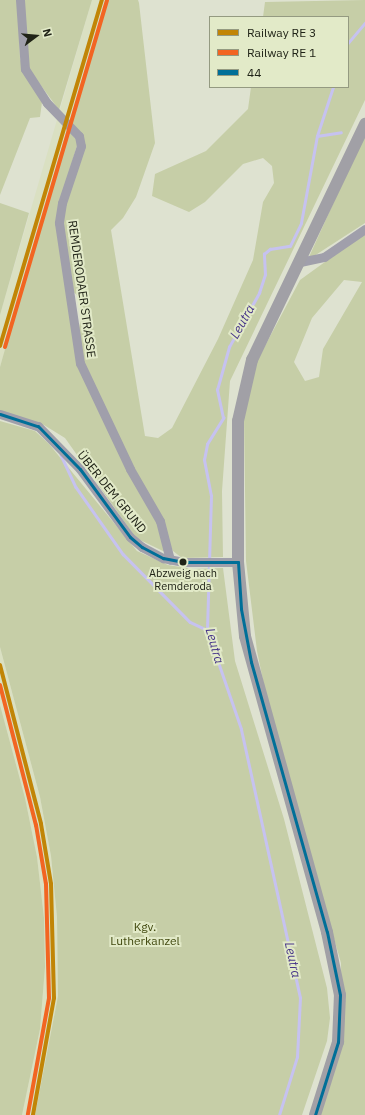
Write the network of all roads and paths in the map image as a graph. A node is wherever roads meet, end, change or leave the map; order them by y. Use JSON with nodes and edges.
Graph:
{"nodes":[{"id":1,"x":20,"y":0,"type":"edge"},
{"id":2,"x":365,"y":124,"type":"edge"},
{"id":3,"x":365,"y":229,"type":"edge"},
{"id":4,"x":300,"y":262,"type":"junction"},
{"id":5,"x":0,"y":414,"type":"edge"},
{"id":6,"x":170,"y":560,"type":"junction"},
{"id":7,"x":238,"y":562,"type":"junction"},
{"id":8,"x":315,"y":1115,"type":"edge"}],
"edges":[{"from":1,"to":6,"type":"street","name":"REMDERODAER STRASSE"},
{"from":2,"to":4,"type":"main road"},
{"from":3,"to":4,"type":"street"},
{"from":4,"to":7,"type":"main road"},
{"from":5,"to":6,"type":"street","name":"ÜBER DEM GRUND"},
{"from":6,"to":7,"type":"street","name":"ÜBER DEM GRUND"},
{"from":7,"to":8,"type":"main road"}]}
